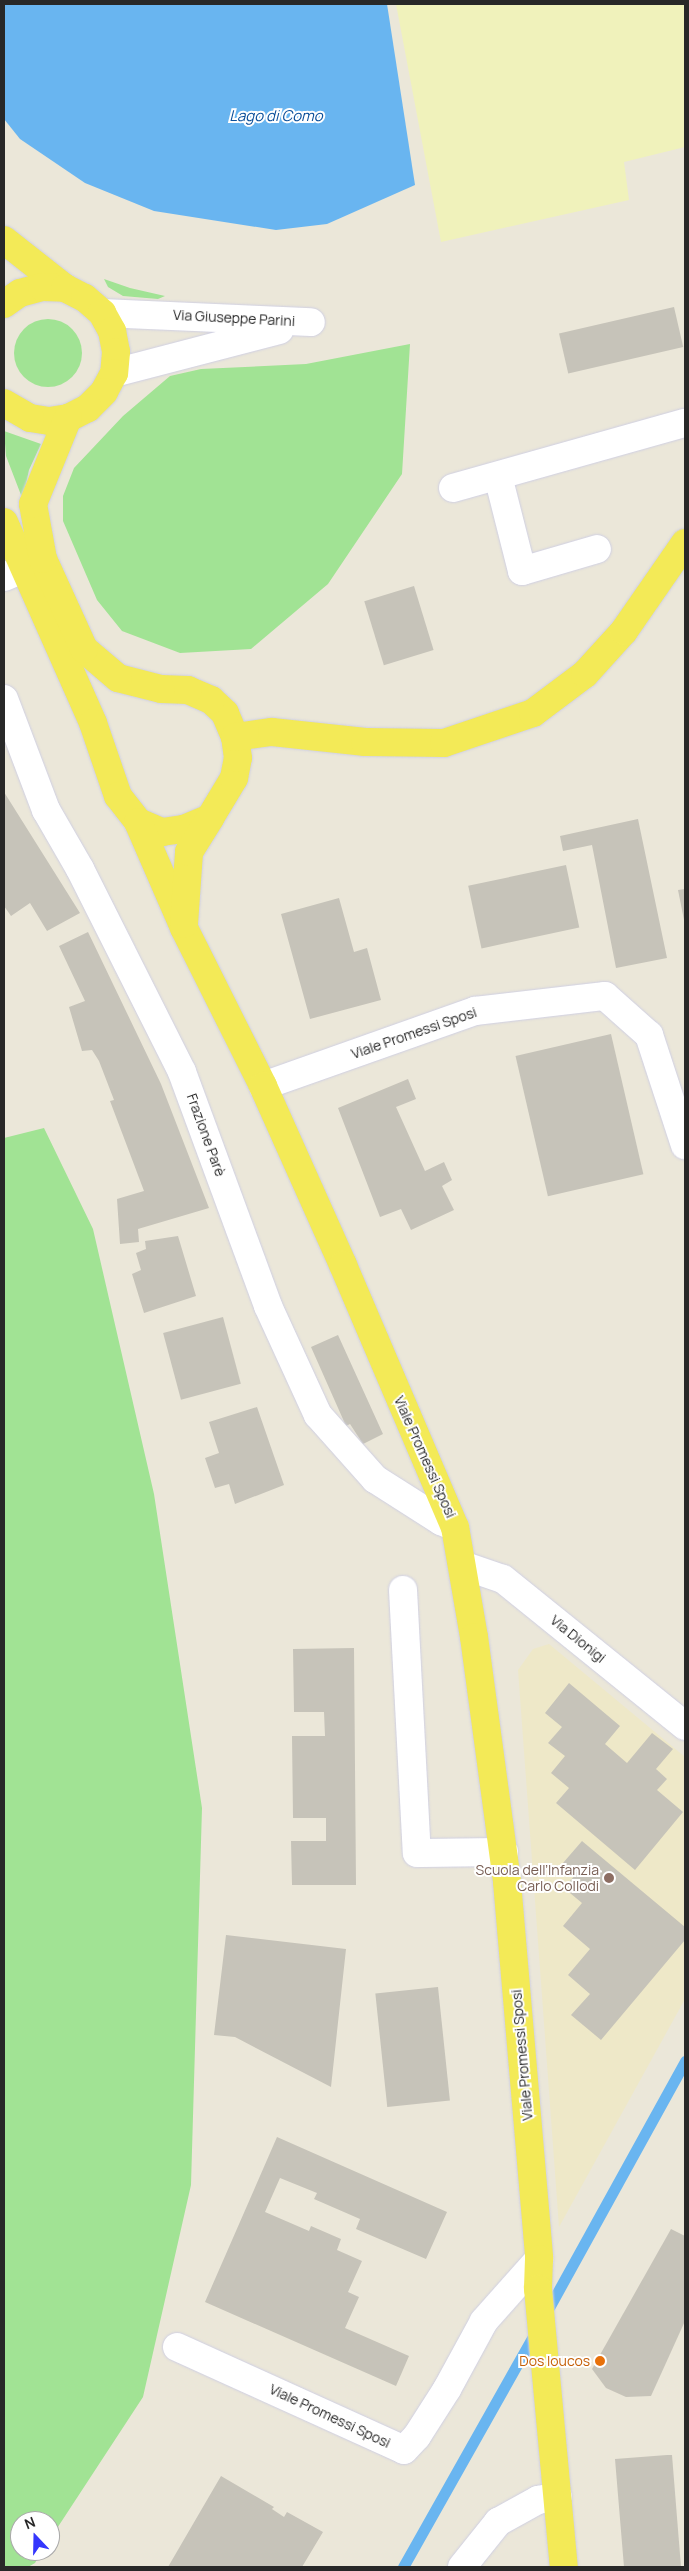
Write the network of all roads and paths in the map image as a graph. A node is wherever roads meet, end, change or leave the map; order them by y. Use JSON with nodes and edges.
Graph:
{"nodes":[{"id":1,"x":4,"y":240,"type":"edge"},
{"id":2,"x":65,"y":288,"type":"junction"},
{"id":3,"x":4,"y":304,"type":"edge"},
{"id":4,"x":102,"y":313,"type":"junction"},
{"id":5,"x":114,"y":373,"type":"junction"},
{"id":6,"x":4,"y":403,"type":"edge"},
{"id":7,"x":68,"y":418,"type":"junction"},
{"id":8,"x":685,"y":423,"type":"edge"},
{"id":9,"x":498,"y":476,"type":"junction"},
{"id":10,"x":453,"y":488,"type":"dead end"},
{"id":11,"x":4,"y":522,"type":"edge"},
{"id":12,"x":685,"y":544,"type":"edge"},
{"id":13,"x":597,"y":549,"type":"dead end"},
{"id":14,"x":14,"y":573,"type":"edge"},
{"id":15,"x":4,"y":699,"type":"edge"},
{"id":16,"x":235,"y":737,"type":"junction"},
{"id":17,"x":210,"y":818,"type":"junction"},
{"id":18,"x":138,"y":822,"type":"junction"},
{"id":19,"x":184,"y":928,"type":"junction"},
{"id":20,"x":263,"y":1086,"type":"junction"},
{"id":21,"x":685,"y":1145,"type":"edge"},
{"id":22,"x":456,"y":1527,"type":"junction"},
{"id":23,"x":462,"y":1565,"type":"junction"},
{"id":24,"x":404,"y":1590,"type":"dead end"},
{"id":25,"x":685,"y":1726,"type":"edge"},
{"id":26,"x":504,"y":1852,"type":"junction"},
{"id":27,"x":539,"y":2258,"type":"junction"},
{"id":28,"x":177,"y":2347,"type":"dead end"},
{"id":29,"x":558,"y":2496,"type":"junction"},
{"id":30,"x":462,"y":2567,"type":"edge"},
{"id":31,"x":564,"y":2567,"type":"edge"}],
"edges":[{"from":1,"to":2,"type":"main road"},
{"from":2,"to":3,"type":"main road"},
{"from":2,"to":4,"type":"main road"},
{"from":4,"to":5,"type":"main road"},
{"from":4,"to":5,"type":"street","name":"Via Giuseppe Parini"},
{"from":5,"to":7,"type":"main road"},
{"from":6,"to":7,"type":"main road"},
{"from":7,"to":16,"type":"main road"},
{"from":8,"to":9,"type":"street"},
{"from":9,"to":10,"type":"street"},
{"from":9,"to":13,"type":"street"},
{"from":11,"to":14,"type":"main road","name":"Viale Promessi Sposi"},
{"from":12,"to":16,"type":"main road"},
{"from":14,"to":18,"type":"main road","name":"Viale Promessi Sposi"},
{"from":15,"to":22,"type":"street","name":"Frazione Parè"},
{"from":16,"to":17,"type":"main road"},
{"from":17,"to":18,"type":"main road"},
{"from":17,"to":19,"type":"main road"},
{"from":18,"to":19,"type":"main road","name":"Viale Promessi Sposi"},
{"from":19,"to":20,"type":"main road","name":"Viale Promessi Sposi"},
{"from":20,"to":21,"type":"street","name":"Viale Promessi Sposi"},
{"from":20,"to":22,"type":"main road","name":"Viale Promessi Sposi"},
{"from":22,"to":23,"type":"main road","name":"Viale Promessi Sposi"},
{"from":23,"to":25,"type":"street","name":"Via Dionigi"},
{"from":23,"to":26,"type":"main road","name":"Viale Promessi Sposi"},
{"from":24,"to":26,"type":"street"},
{"from":26,"to":27,"type":"main road","name":"Viale Promessi Sposi"},
{"from":27,"to":28,"type":"street","name":"Viale Promessi Sposi"},
{"from":27,"to":29,"type":"main road","name":"Viale Promessi Sposi"},
{"from":29,"to":30,"type":"street"},
{"from":29,"to":31,"type":"main road","name":"Viale Promessi Sposi"}]}
